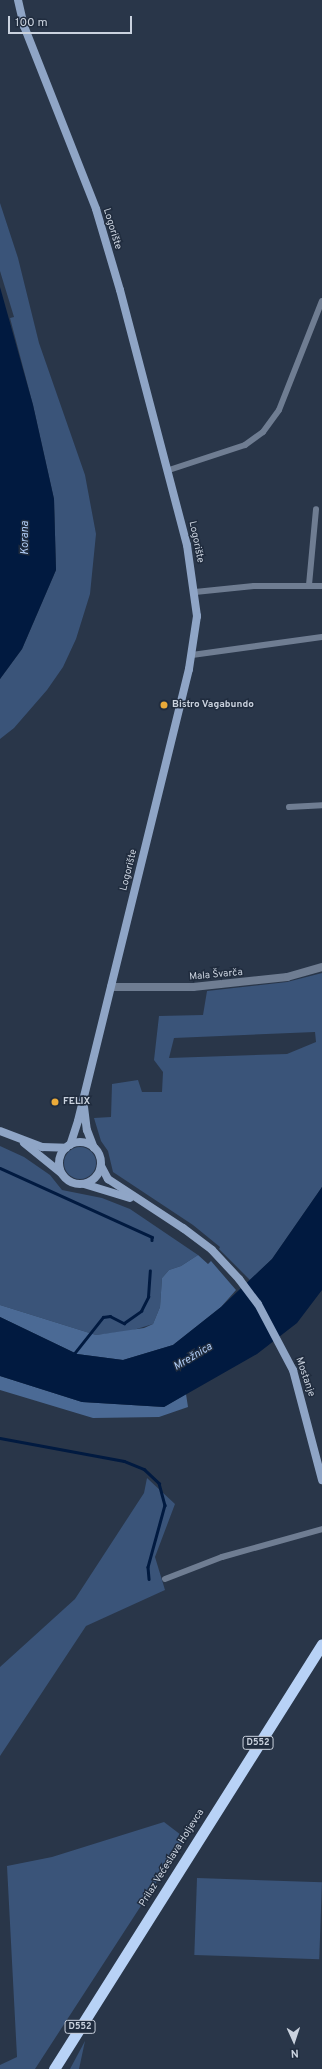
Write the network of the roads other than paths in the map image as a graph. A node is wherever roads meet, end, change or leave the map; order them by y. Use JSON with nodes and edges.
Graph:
{"nodes":[{"id":1,"x":18,"y":0,"type":"edge"},
{"id":2,"x":322,"y":301,"type":"edge"},
{"id":3,"x":169,"y":470,"type":"junction"},
{"id":4,"x":316,"y":509,"type":"dead end"},
{"id":5,"x":309,"y":585,"type":"junction"},
{"id":6,"x":322,"y":586,"type":"edge"},
{"id":7,"x":195,"y":592,"type":"junction"},
{"id":8,"x":322,"y":637,"type":"edge"},
{"id":9,"x":192,"y":655,"type":"junction"},
{"id":10,"x":322,"y":805,"type":"edge"},
{"id":11,"x":289,"y":807,"type":"dead end"},
{"id":12,"x":322,"y":967,"type":"edge"},
{"id":13,"x":111,"y":987,"type":"junction"},
{"id":14,"x":83,"y":1100,"type":"junction"},
{"id":15,"x":0,"y":1131,"type":"edge"},
{"id":16,"x":18,"y":1139,"type":"junction"},
{"id":17,"x":68,"y":1146,"type":"junction"},
{"id":18,"x":94,"y":1148,"type":"junction"},
{"id":19,"x":101,"y":1166,"type":"junction"},
{"id":20,"x":61,"y":1172,"type":"junction"},
{"id":21,"x":80,"y":1184,"type":"junction"},
{"id":22,"x":142,"y":1203,"type":"junction"},
{"id":23,"x":322,"y":1480,"type":"edge"},
{"id":24,"x":322,"y":1529,"type":"edge"},
{"id":25,"x":165,"y":1579,"type":"dead end"},
{"id":26,"x":322,"y":1636,"type":"edge"},
{"id":27,"x":322,"y":1644,"type":"edge"},
{"id":28,"x":310,"y":1659,"type":"junction"},
{"id":29,"x":54,"y":2069,"type":"edge"}],
"edges":[{"from":1,"to":3,"type":"main road","name":"Logorište"},
{"from":2,"to":3,"type":"street"},
{"from":3,"to":7,"type":"main road","name":"Logorište"},
{"from":4,"to":5,"type":"street"},
{"from":5,"to":6,"type":"street"},
{"from":5,"to":7,"type":"street"},
{"from":7,"to":9,"type":"main road","name":"Logorište"},
{"from":8,"to":9,"type":"street"},
{"from":9,"to":13,"type":"main road","name":"Logorište"},
{"from":10,"to":11,"type":"street"},
{"from":12,"to":13,"type":"street","name":"Mala Švarča"},
{"from":13,"to":14,"type":"main road","name":"Logorište"},
{"from":14,"to":17,"type":"main road","name":"Logorište"},
{"from":14,"to":18,"type":"main road","name":"Logorište"},
{"from":15,"to":16,"type":"main road"},
{"from":16,"to":17,"type":"main road"},
{"from":16,"to":20,"type":"main road"},
{"from":17,"to":18,"type":"main road"},
{"from":17,"to":20,"type":"main road"},
{"from":18,"to":19,"type":"main road"},
{"from":19,"to":21,"type":"main road"},
{"from":19,"to":22,"type":"main road"},
{"from":20,"to":21,"type":"main road"},
{"from":21,"to":22,"type":"main road"},
{"from":22,"to":23,"type":"main road","name":"Mostanje"},
{"from":24,"to":25,"type":"street"},
{"from":26,"to":28,"type":"highway","name":"Prilaz Većeslava Holjevca","number":"D552"},
{"from":27,"to":28,"type":"highway","name":"Prilaz Većeslava Holjevca","number":"D552"},
{"from":28,"to":29,"type":"highway","name":"Prilaz Većeslava Holjevca","number":"D552"}]}
